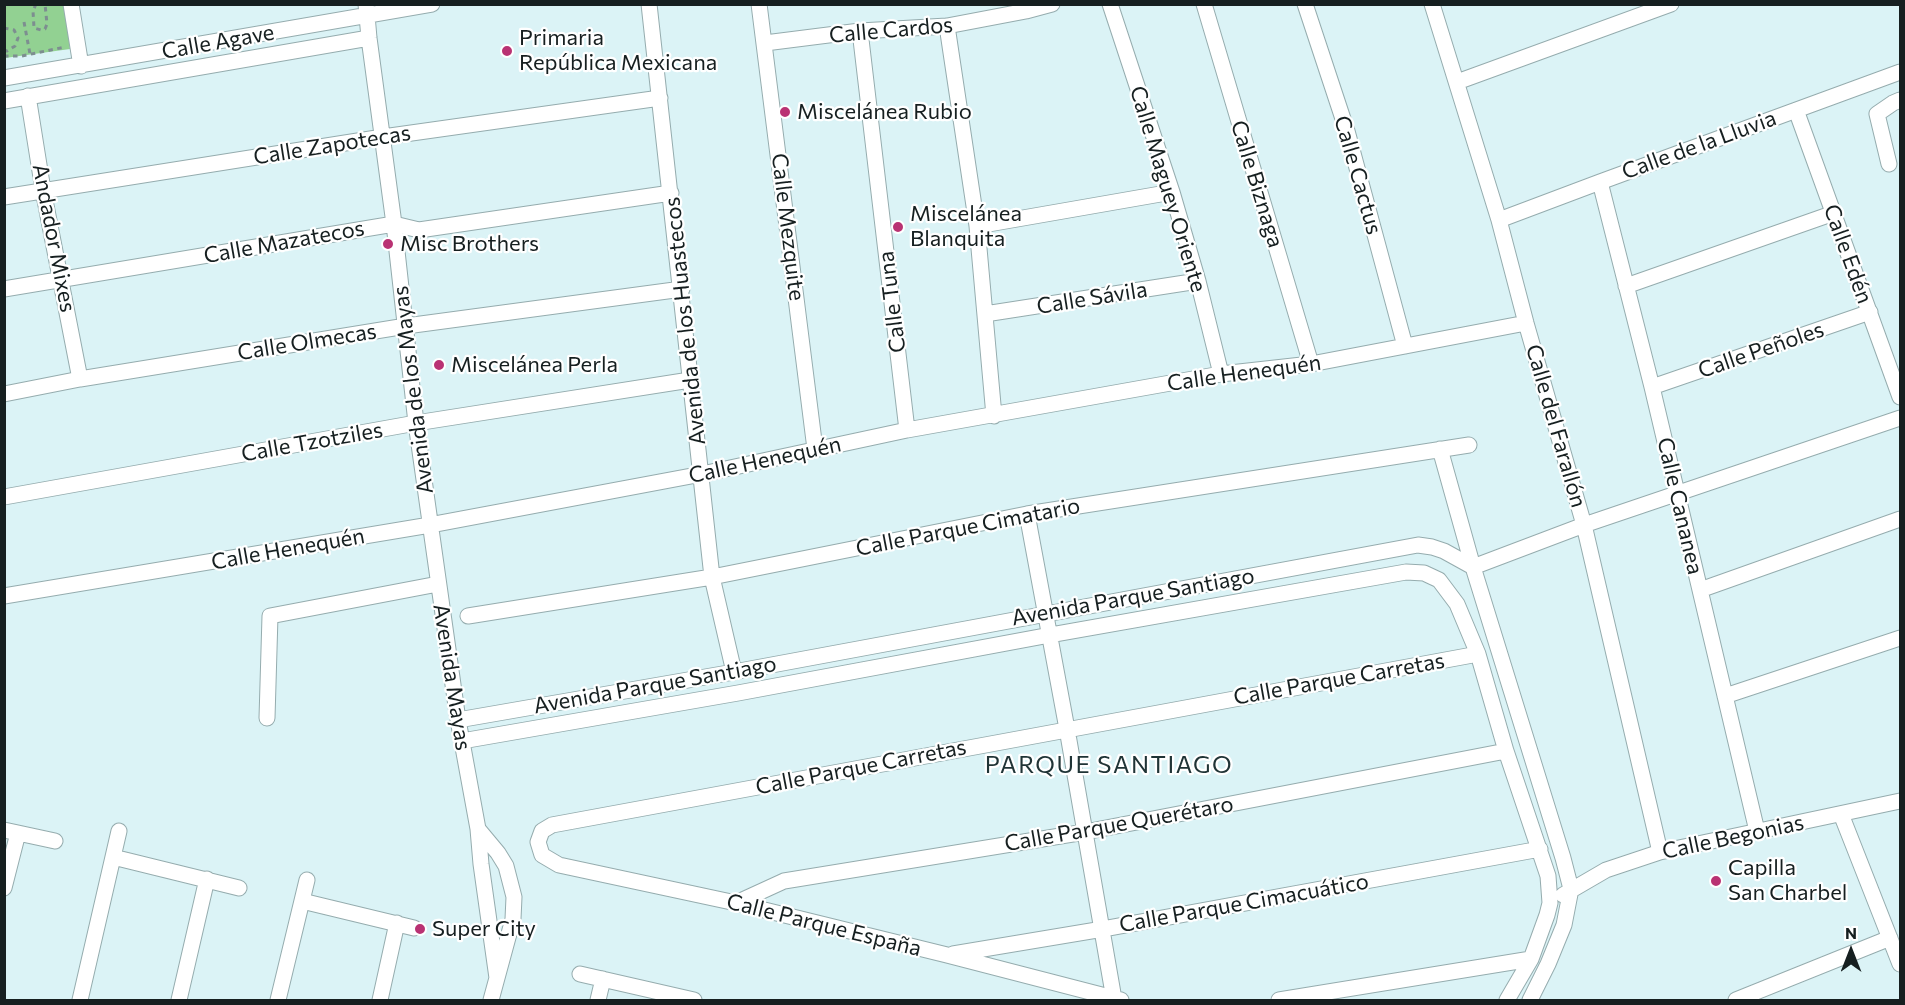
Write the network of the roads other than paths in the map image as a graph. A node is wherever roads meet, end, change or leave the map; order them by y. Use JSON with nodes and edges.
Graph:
{"nodes":[{"id":1,"x":71,"y":4,"type":"edge"},
{"id":2,"x":432,"y":4,"type":"edge"},
{"id":3,"x":649,"y":4,"type":"edge"},
{"id":4,"x":759,"y":4,"type":"edge"},
{"id":5,"x":1052,"y":4,"type":"edge"},
{"id":6,"x":1110,"y":4,"type":"edge"},
{"id":7,"x":1204,"y":4,"type":"edge"},
{"id":8,"x":1305,"y":4,"type":"edge"},
{"id":9,"x":1432,"y":4,"type":"edge"},
{"id":10,"x":1671,"y":4,"type":"edge"},
{"id":11,"x":1026,"y":8,"type":"edge"},
{"id":12,"x":367,"y":10,"type":"edge"},
{"id":13,"x":947,"y":26,"type":"junction"},
{"id":14,"x":860,"y":31,"type":"junction"},
{"id":15,"x":369,"y":38,"type":"junction"},
{"id":16,"x":765,"y":43,"type":"junction"},
{"id":17,"x":81,"y":66,"type":"junction"},
{"id":18,"x":1900,"y":72,"type":"edge"},
{"id":19,"x":4,"y":78,"type":"edge"},
{"id":20,"x":1882,"y":79,"type":"junction"},
{"id":21,"x":1457,"y":82,"type":"junction"},
{"id":22,"x":28,"y":96,"type":"junction"},
{"id":23,"x":660,"y":98,"type":"junction"},
{"id":24,"x":4,"y":100,"type":"edge"},
{"id":25,"x":1897,"y":101,"type":"edge"},
{"id":26,"x":1796,"y":110,"type":"junction"},
{"id":27,"x":383,"y":137,"type":"junction"},
{"id":28,"x":1889,"y":164,"type":"dead end"},
{"id":29,"x":1600,"y":182,"type":"junction"},
{"id":30,"x":43,"y":190,"type":"junction"},
{"id":31,"x":1172,"y":192,"type":"junction"},
{"id":32,"x":671,"y":193,"type":"junction"},
{"id":33,"x":4,"y":197,"type":"edge"},
{"id":34,"x":1834,"y":213,"type":"junction"},
{"id":35,"x":1499,"y":220,"type":"junction"},
{"id":36,"x":394,"y":224,"type":"junction"},
{"id":37,"x":977,"y":226,"type":"junction"},
{"id":38,"x":62,"y":280,"type":"junction"},
{"id":39,"x":1198,"y":281,"type":"junction"},
{"id":40,"x":1626,"y":286,"type":"junction"},
{"id":41,"x":682,"y":289,"type":"junction"},
{"id":42,"x":4,"y":290,"type":"edge"},
{"id":43,"x":1869,"y":312,"type":"junction"},
{"id":44,"x":985,"y":314,"type":"junction"},
{"id":45,"x":1526,"y":323,"type":"junction"},
{"id":46,"x":406,"y":326,"type":"junction"},
{"id":47,"x":1406,"y":346,"type":"junction"},
{"id":48,"x":1311,"y":364,"type":"junction"},
{"id":49,"x":1221,"y":374,"type":"junction"},
{"id":50,"x":80,"y":379,"type":"junction"},
{"id":51,"x":690,"y":380,"type":"junction"},
{"id":52,"x":1652,"y":387,"type":"junction"},
{"id":53,"x":4,"y":394,"type":"edge"},
{"id":54,"x":1900,"y":397,"type":"edge"},
{"id":55,"x":994,"y":416,"type":"junction"},
{"id":56,"x":1900,"y":417,"type":"edge"},
{"id":57,"x":416,"y":423,"type":"junction"},
{"id":58,"x":907,"y":430,"type":"junction"},
{"id":59,"x":1469,"y":445,"type":"dead end"},
{"id":60,"x":815,"y":449,"type":"junction"},
{"id":61,"x":1440,"y":449,"type":"junction"},
{"id":62,"x":702,"y":474,"type":"junction"},
{"id":63,"x":1677,"y":493,"type":"junction"},
{"id":64,"x":4,"y":497,"type":"edge"},
{"id":65,"x":1027,"y":514,"type":"junction"},
{"id":66,"x":1900,"y":519,"type":"edge"},
{"id":67,"x":429,"y":525,"type":"junction"},
{"id":68,"x":1584,"y":525,"type":"junction"},
{"id":69,"x":1473,"y":567,"type":"junction"},
{"id":70,"x":712,"y":577,"type":"junction"},
{"id":71,"x":438,"y":584,"type":"junction"},
{"id":72,"x":1700,"y":590,"type":"junction"},
{"id":73,"x":4,"y":596,"type":"edge"},
{"id":74,"x":1046,"y":613,"type":"junction"},
{"id":75,"x":468,"y":616,"type":"dead end"},
{"id":76,"x":1050,"y":635,"type":"junction"},
{"id":77,"x":1900,"y":638,"type":"edge"},
{"id":78,"x":1478,"y":654,"type":"junction"},
{"id":79,"x":734,"y":672,"type":"junction"},
{"id":80,"x":1725,"y":696,"type":"junction"},
{"id":81,"x":267,"y":718,"type":"dead end"},
{"id":82,"x":458,"y":720,"type":"junction"},
{"id":83,"x":1067,"y":729,"type":"junction"},
{"id":84,"x":462,"y":741,"type":"junction"},
{"id":85,"x":1506,"y":750,"type":"junction"},
{"id":86,"x":1900,"y":801,"type":"edge"},
{"id":87,"x":1841,"y":814,"type":"junction"},
{"id":88,"x":478,"y":829,"type":"junction"},
{"id":89,"x":11,"y":831,"type":"edge"},
{"id":90,"x":119,"y":831,"type":"dead end"},
{"id":91,"x":1758,"y":831,"type":"junction"},
{"id":92,"x":1085,"y":832,"type":"junction"},
{"id":93,"x":55,"y":841,"type":"dead end"},
{"id":94,"x":538,"y":842,"type":"joint"},
{"id":95,"x":1540,"y":849,"type":"junction"},
{"id":96,"x":1660,"y":852,"type":"junction"},
{"id":97,"x":113,"y":857,"type":"junction"},
{"id":98,"x":207,"y":879,"type":"junction"},
{"id":99,"x":307,"y":880,"type":"dead end"},
{"id":100,"x":4,"y":888,"type":"edge"},
{"id":101,"x":239,"y":888,"type":"dead end"},
{"id":102,"x":1571,"y":889,"type":"junction"},
{"id":103,"x":302,"y":901,"type":"junction"},
{"id":104,"x":736,"y":903,"type":"junction"},
{"id":105,"x":1550,"y":903,"type":"junction"},
{"id":106,"x":397,"y":923,"type":"junction"},
{"id":107,"x":414,"y":928,"type":"dead end"},
{"id":108,"x":1103,"y":929,"type":"junction"},
{"id":109,"x":1890,"y":938,"type":"junction"},
{"id":110,"x":947,"y":955,"type":"junction"},
{"id":111,"x":1532,"y":959,"type":"junction"},
{"id":112,"x":1900,"y":964,"type":"edge"},
{"id":113,"x":580,"y":974,"type":"dead end"},
{"id":114,"x":497,"y":978,"type":"junction"},
{"id":115,"x":603,"y":979,"type":"junction"},
{"id":116,"x":80,"y":1000,"type":"edge"},
{"id":117,"x":179,"y":1000,"type":"edge"},
{"id":118,"x":278,"y":1000,"type":"edge"},
{"id":119,"x":380,"y":1000,"type":"edge"},
{"id":120,"x":492,"y":1000,"type":"edge"},
{"id":121,"x":598,"y":1000,"type":"edge"},
{"id":122,"x":694,"y":1000,"type":"edge"},
{"id":123,"x":1117,"y":1000,"type":"edge"},
{"id":124,"x":1279,"y":1000,"type":"edge"},
{"id":125,"x":1507,"y":1000,"type":"edge"},
{"id":126,"x":1530,"y":1000,"type":"edge"},
{"id":127,"x":1736,"y":1000,"type":"edge"}],
"edges":[{"from":1,"to":17,"type":"street"},
{"from":2,"to":12,"type":"street","name":"Calle Agave"},
{"from":3,"to":23,"type":"street","name":"Avenida de los Huastecos"},
{"from":4,"to":16,"type":"street","name":"Calle Mezquite"},
{"from":5,"to":11,"type":"street","name":"Calle Cardos"},
{"from":6,"to":31,"type":"street","name":"Calle Maguey Oriente"},
{"from":7,"to":48,"type":"street","name":"Calle Biznaga"},
{"from":8,"to":47,"type":"street","name":"Calle Cactus"},
{"from":9,"to":21,"type":"street","name":"Calle del Farallón"},
{"from":10,"to":21,"type":"street"},
{"from":11,"to":13,"type":"street","name":"Calle Cardos"},
{"from":12,"to":15,"type":"street","name":"Avenida de los Mayas"},
{"from":12,"to":17,"type":"street","name":"Calle Agave"},
{"from":13,"to":14,"type":"street","name":"Calle Cardos"},
{"from":13,"to":37,"type":"street"},
{"from":14,"to":16,"type":"street","name":"Calle Cardos"},
{"from":14,"to":58,"type":"street","name":"Calle Tuna"},
{"from":15,"to":22,"type":"street","name":"Calle Agave"},
{"from":15,"to":27,"type":"street","name":"Avenida de los Mayas"},
{"from":16,"to":60,"type":"street","name":"Calle Mezquite"},
{"from":17,"to":19,"type":"street","name":"Calle Agave"},
{"from":18,"to":20,"type":"street","name":"Calle de la Lluvia"},
{"from":20,"to":25,"type":"street"},
{"from":20,"to":26,"type":"street","name":"Calle de la Lluvia"},
{"from":21,"to":35,"type":"street","name":"Calle del Farallón"},
{"from":22,"to":24,"type":"street","name":"Calle Agave"},
{"from":22,"to":30,"type":"street","name":"Andador Mixes"},
{"from":23,"to":27,"type":"street","name":"Calle Zapotecas"},
{"from":23,"to":32,"type":"street","name":"Avenida de los Huastecos"},
{"from":25,"to":28,"type":"street"},
{"from":26,"to":29,"type":"street","name":"Calle de la Lluvia"},
{"from":26,"to":34,"type":"street","name":"Calle Edén"},
{"from":27,"to":30,"type":"street","name":"Calle Zapotecas"},
{"from":27,"to":36,"type":"street","name":"Avenida de los Mayas"},
{"from":29,"to":35,"type":"street","name":"Calle de la Lluvia"},
{"from":29,"to":40,"type":"street","name":"Calle Cananea"},
{"from":30,"to":33,"type":"street","name":"Calle Zapotecas"},
{"from":30,"to":38,"type":"street","name":"Andador Mixes"},
{"from":31,"to":37,"type":"street"},
{"from":31,"to":39,"type":"street","name":"Calle Maguey Oriente"},
{"from":32,"to":36,"type":"street","name":"Calle Mazatecos"},
{"from":32,"to":41,"type":"street","name":"Avenida de los Huastecos"},
{"from":34,"to":40,"type":"street"},
{"from":34,"to":43,"type":"street","name":"Calle Edén"},
{"from":35,"to":45,"type":"street","name":"Calle del Farallón"},
{"from":36,"to":38,"type":"street","name":"Calle Mazatecos"},
{"from":36,"to":46,"type":"street","name":"Avenida de los Mayas"},
{"from":37,"to":44,"type":"street"},
{"from":38,"to":42,"type":"street","name":"Calle Mazatecos"},
{"from":38,"to":50,"type":"street","name":"Andador Mixes"},
{"from":39,"to":44,"type":"street","name":"Calle Sávila"},
{"from":39,"to":49,"type":"street","name":"Calle Maguey Oriente"},
{"from":40,"to":52,"type":"street","name":"Calle Cananea"},
{"from":41,"to":46,"type":"street","name":"Calle Olmecas"},
{"from":41,"to":51,"type":"street","name":"Avenida de los Huastecos"},
{"from":43,"to":52,"type":"street","name":"Calle Peñoles"},
{"from":43,"to":54,"type":"street","name":"Calle Edén"},
{"from":44,"to":55,"type":"street"},
{"from":45,"to":47,"type":"street","name":"Calle Henequén"},
{"from":45,"to":68,"type":"street","name":"Calle del Farallón"},
{"from":46,"to":50,"type":"street","name":"Calle Olmecas"},
{"from":46,"to":57,"type":"street","name":"Avenida de los Mayas"},
{"from":47,"to":48,"type":"street","name":"Calle Henequén"},
{"from":48,"to":49,"type":"street","name":"Calle Henequén"},
{"from":49,"to":55,"type":"street","name":"Calle Henequén"},
{"from":50,"to":53,"type":"street","name":"Calle Olmecas"},
{"from":51,"to":57,"type":"street","name":"Calle Tzotziles"},
{"from":51,"to":62,"type":"street","name":"Avenida de los Huastecos"},
{"from":52,"to":63,"type":"street","name":"Calle Cananea"},
{"from":55,"to":58,"type":"street","name":"Calle Henequén"},
{"from":56,"to":63,"type":"street"},
{"from":57,"to":64,"type":"street","name":"Calle Tzotziles"},
{"from":57,"to":67,"type":"street","name":"Avenida de los Mayas"},
{"from":58,"to":60,"type":"street","name":"Calle Henequén"},
{"from":59,"to":61,"type":"street","name":"Calle Parque Cimatario"},
{"from":60,"to":62,"type":"street","name":"Calle Henequén"},
{"from":61,"to":65,"type":"street","name":"Calle Parque Cimatario"},
{"from":61,"to":69,"type":"street"},
{"from":62,"to":67,"type":"street","name":"Calle Henequén"},
{"from":62,"to":70,"type":"street","name":"Avenida de los Huastecos"},
{"from":63,"to":68,"type":"street"},
{"from":63,"to":72,"type":"street","name":"Calle Cananea"},
{"from":65,"to":70,"type":"street","name":"Calle Parque Cimatario"},
{"from":65,"to":74,"type":"street"},
{"from":66,"to":72,"type":"street"},
{"from":67,"to":71,"type":"street","name":"Avenida Mayas"},
{"from":67,"to":73,"type":"street","name":"Calle Henequén"},
{"from":68,"to":69,"type":"street"},
{"from":68,"to":96,"type":"street","name":"Calle del Farallón"},
{"from":69,"to":74,"type":"street","name":"Avenida Parque Santiago"},
{"from":69,"to":102,"type":"street"},
{"from":70,"to":75,"type":"street","name":"Calle Parque Cimatario"},
{"from":70,"to":79,"type":"street","name":"Avenida de los Huastecos"},
{"from":71,"to":81,"type":"street"},
{"from":71,"to":82,"type":"street","name":"Avenida Mayas"},
{"from":72,"to":80,"type":"street","name":"Calle Cananea"},
{"from":74,"to":76,"type":"street"},
{"from":74,"to":79,"type":"street","name":"Avenida Parque Santiago"},
{"from":76,"to":78,"type":"street","name":"Avenida Parque Santiago"},
{"from":76,"to":83,"type":"street"},
{"from":76,"to":84,"type":"street","name":"Avenida Parque Santiago"},
{"from":77,"to":80,"type":"street"},
{"from":78,"to":83,"type":"street","name":"Calle Parque Carretas"},
{"from":78,"to":85,"type":"street","name":"Avenida Parque Santiago"},
{"from":79,"to":82,"type":"street","name":"Avenida Parque Santiago"},
{"from":80,"to":91,"type":"street","name":"Calle Cananea"},
{"from":82,"to":84,"type":"street","name":"Avenida Mayas"},
{"from":83,"to":92,"type":"street"},
{"from":83,"to":94,"type":"street","name":"Calle Parque Carretas"},
{"from":84,"to":88,"type":"street","name":"Avenida Mayas"},
{"from":85,"to":92,"type":"street","name":"Calle Parque Querétaro"},
{"from":85,"to":95,"type":"street","name":"Avenida Parque Santiago"},
{"from":86,"to":87,"type":"street","name":"Calle Begonias"},
{"from":87,"to":91,"type":"street","name":"Calle Begonias"},
{"from":87,"to":109,"type":"street"},
{"from":88,"to":114,"type":"street","name":"Avenida Mayas"},
{"from":88,"to":114,"type":"street","name":"Avenida Mayas"},
{"from":89,"to":93,"type":"street"},
{"from":89,"to":100,"type":"street"},
{"from":90,"to":97,"type":"street"},
{"from":91,"to":96,"type":"street","name":"Calle Begonias"},
{"from":92,"to":104,"type":"street","name":"Calle Parque Querétaro"},
{"from":92,"to":108,"type":"street"},
{"from":94,"to":104,"type":"street","name":"Calle Parque España"},
{"from":95,"to":105,"type":"street","name":"Avenida Parque Santiago"},
{"from":95,"to":108,"type":"street","name":"Calle Parque Cimacuático"},
{"from":96,"to":102,"type":"street","name":"Calle Begonias"},
{"from":97,"to":98,"type":"street"},
{"from":97,"to":116,"type":"street"},
{"from":98,"to":101,"type":"street"},
{"from":98,"to":117,"type":"street"},
{"from":99,"to":103,"type":"street"},
{"from":102,"to":105,"type":"street","name":"Calle Begonias"},
{"from":102,"to":126,"type":"street"},
{"from":103,"to":106,"type":"street"},
{"from":103,"to":118,"type":"street"},
{"from":104,"to":110,"type":"street","name":"Calle Parque España"},
{"from":105,"to":111,"type":"street"},
{"from":106,"to":107,"type":"street"},
{"from":106,"to":119,"type":"street"},
{"from":108,"to":110,"type":"street","name":"Calle Parque Cimacuático"},
{"from":108,"to":123,"type":"street"},
{"from":109,"to":112,"type":"street"},
{"from":109,"to":127,"type":"street"},
{"from":110,"to":123,"type":"street","name":"Calle Parque España"},
{"from":111,"to":124,"type":"street"},
{"from":111,"to":125,"type":"street"},
{"from":113,"to":115,"type":"street"},
{"from":114,"to":120,"type":"street","name":"Avenida Mayas"},
{"from":115,"to":121,"type":"street"},
{"from":115,"to":122,"type":"street"}]}
